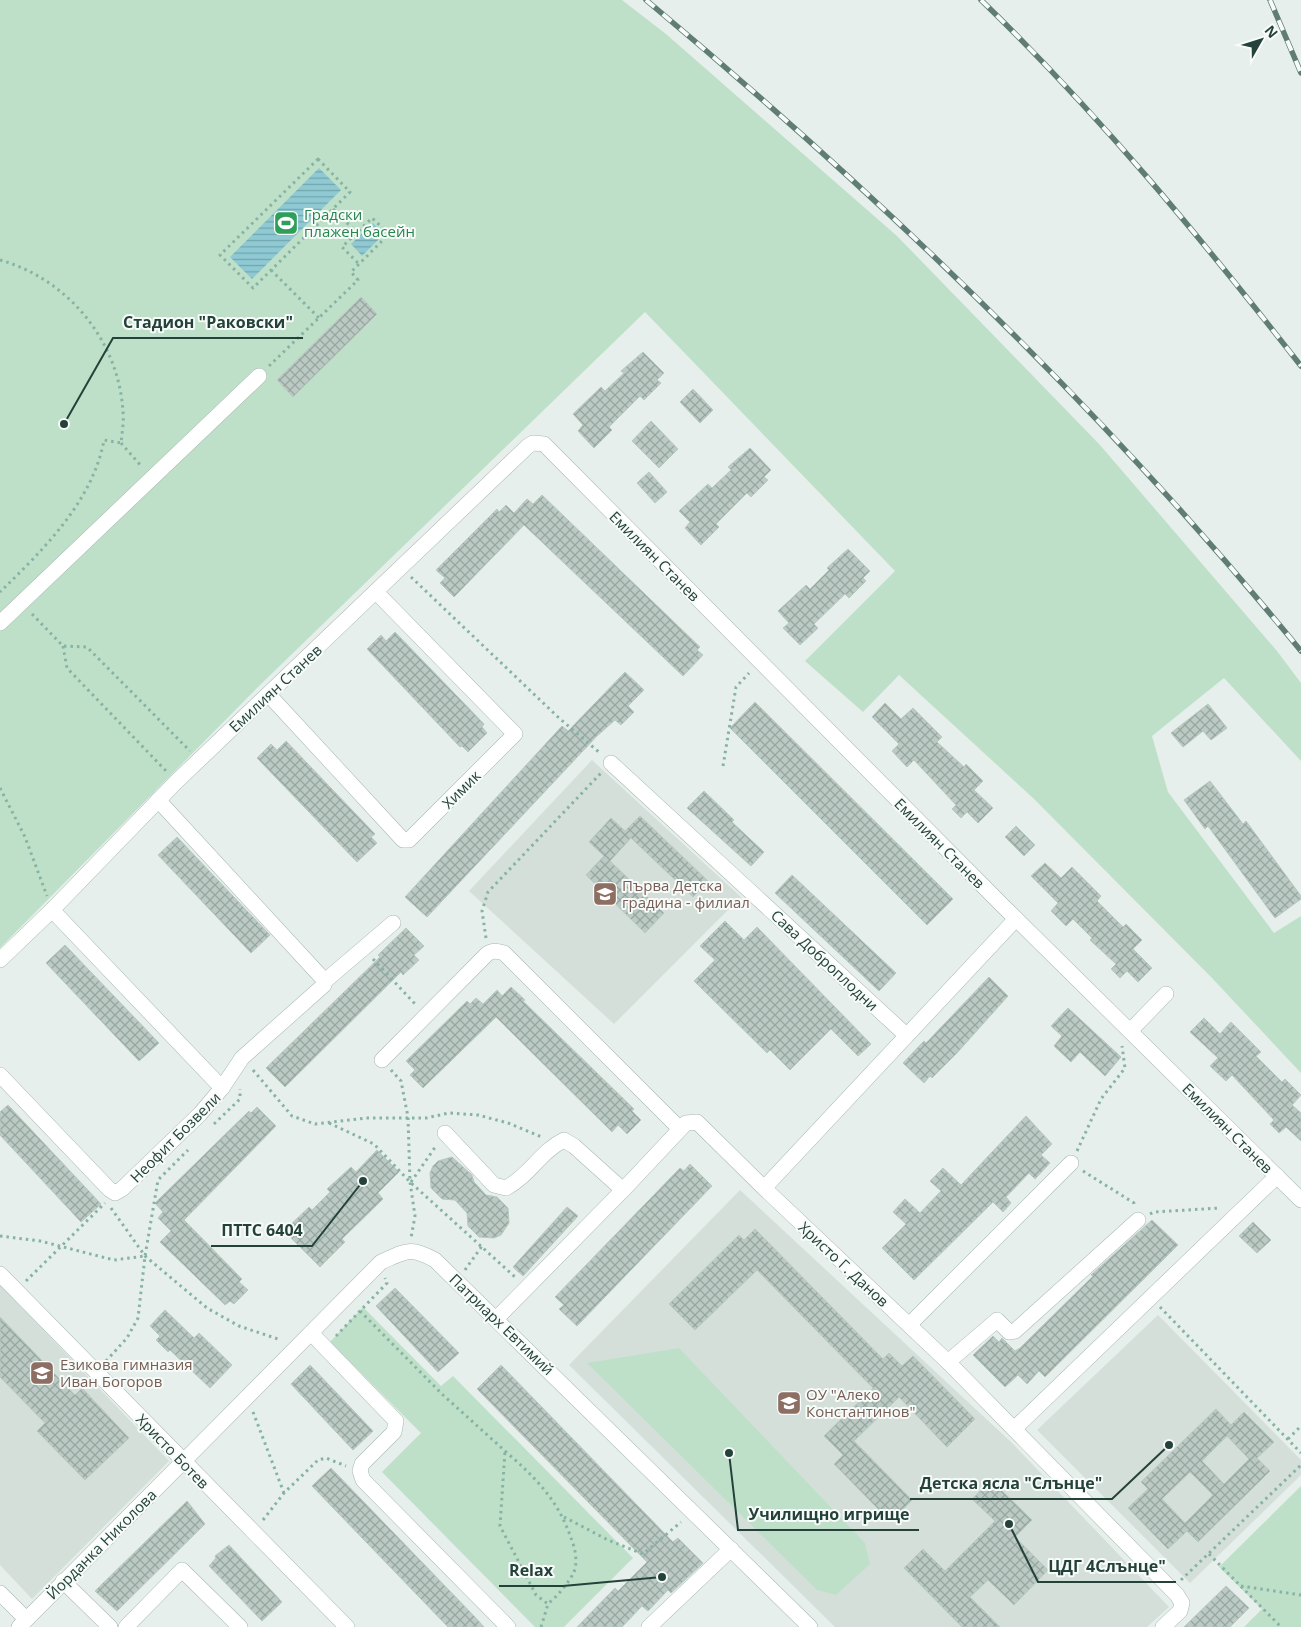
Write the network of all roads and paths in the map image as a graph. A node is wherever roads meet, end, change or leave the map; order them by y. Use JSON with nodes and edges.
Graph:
{"nodes":[{"id":1,"x":333,"y":208,"type":"junction"},
{"id":2,"x":357,"y":233,"type":"junction"},
{"id":3,"x":0,"y":260,"type":"edge"},
{"id":4,"x":359,"y":264,"type":"junction"},
{"id":5,"x":271,"y":270,"type":"junction"},
{"id":6,"x":319,"y":318,"type":"junction"},
{"id":7,"x":259,"y":376,"type":"joint"},
{"id":8,"x":120,"y":443,"type":"junction"},
{"id":9,"x":151,"y":477,"type":"junction"},
{"id":10,"x":402,"y":568,"type":"junction"},
{"id":11,"x":6,"y":587,"type":"junction"},
{"id":12,"x":0,"y":592,"type":"edge"},
{"id":13,"x":376,"y":592,"type":"junction"},
{"id":14,"x":21,"y":602,"type":"junction"},
{"id":15,"x":0,"y":623,"type":"edge"},
{"id":16,"x":63,"y":646,"type":"junction"},
{"id":17,"x":760,"y":661,"type":"junction"},
{"id":18,"x":269,"y":695,"type":"junction"},
{"id":19,"x":199,"y":760,"type":"junction"},
{"id":20,"x":611,"y":763,"type":"junction"},
{"id":21,"x":723,"y":766,"type":"dead end"},
{"id":22,"x":176,"y":782,"type":"junction"},
{"id":23,"x":0,"y":788,"type":"edge"},
{"id":24,"x":158,"y":800,"type":"junction"},
{"id":25,"x":52,"y":910,"type":"junction"},
{"id":26,"x":1016,"y":919,"type":"junction"},
{"id":27,"x":393,"y":923,"type":"dead end"},
{"id":28,"x":363,"y":949,"type":"junction"},
{"id":29,"x":492,"y":951,"type":"junction"},
{"id":30,"x":0,"y":960,"type":"edge"},
{"id":31,"x":325,"y":981,"type":"junction"},
{"id":32,"x":1166,"y":994,"type":"dead end"},
{"id":33,"x":426,"y":1016,"type":"junction"},
{"id":34,"x":1119,"y":1020,"type":"junction"},
{"id":35,"x":1130,"y":1031,"type":"junction"},
{"id":36,"x":906,"y":1035,"type":"junction"},
{"id":37,"x":242,"y":1058,"type":"junction"},
{"id":38,"x":382,"y":1060,"type":"joint"},
{"id":39,"x":0,"y":1075,"type":"edge"},
{"id":40,"x":222,"y":1088,"type":"junction"},
{"id":41,"x":408,"y":1116,"type":"junction"},
{"id":42,"x":329,"y":1123,"type":"junction"},
{"id":43,"x":212,"y":1126,"type":"dead end"},
{"id":44,"x":680,"y":1129,"type":"junction"},
{"id":45,"x":445,"y":1133,"type":"joint"},
{"id":46,"x":556,"y":1144,"type":"junction"},
{"id":47,"x":192,"y":1146,"type":"dead end"},
{"id":48,"x":1071,"y":1163,"type":"junction"},
{"id":49,"x":1277,"y":1176,"type":"junction"},
{"id":50,"x":410,"y":1182,"type":"junction"},
{"id":51,"x":764,"y":1188,"type":"junction"},
{"id":52,"x":624,"y":1190,"type":"junction"},
{"id":53,"x":110,"y":1197,"type":"junction"},
{"id":54,"x":1301,"y":1200,"type":"edge"},
{"id":55,"x":1246,"y":1207,"type":"junction"},
{"id":56,"x":1138,"y":1220,"type":"junction"},
{"id":57,"x":0,"y":1236,"type":"edge"},
{"id":58,"x":482,"y":1246,"type":"junction"},
{"id":59,"x":60,"y":1247,"type":"junction"},
{"id":60,"x":408,"y":1250,"type":"junction"},
{"id":61,"x":145,"y":1256,"type":"junction"},
{"id":62,"x":0,"y":1274,"type":"edge"},
{"id":63,"x":457,"y":1281,"type":"junction"},
{"id":64,"x":527,"y":1288,"type":"junction"},
{"id":65,"x":16,"y":1290,"type":"junction"},
{"id":66,"x":1151,"y":1297,"type":"junction"},
{"id":67,"x":360,"y":1311,"type":"dead end"},
{"id":68,"x":496,"y":1319,"type":"junction"},
{"id":69,"x":909,"y":1325,"type":"junction"},
{"id":70,"x":311,"y":1333,"type":"junction"},
{"id":71,"x":298,"y":1346,"type":"junction"},
{"id":72,"x":948,"y":1362,"type":"junction"},
{"id":73,"x":96,"y":1372,"type":"junction"},
{"id":74,"x":248,"y":1397,"type":"junction"},
{"id":75,"x":1301,"y":1426,"type":"edge"},
{"id":76,"x":1014,"y":1429,"type":"junction"},
{"id":77,"x":1288,"y":1439,"type":"junction"},
{"id":78,"x":505,"y":1451,"type":"junction"},
{"id":79,"x":1301,"y":1453,"type":"edge"},
{"id":80,"x":183,"y":1461,"type":"junction"},
{"id":81,"x":1301,"y":1465,"type":"edge"},
{"id":82,"x":360,"y":1471,"type":"junction"},
{"id":83,"x":284,"y":1493,"type":"junction"},
{"id":84,"x":692,"y":1512,"type":"junction"},
{"id":85,"x":564,"y":1516,"type":"junction"},
{"id":86,"x":253,"y":1532,"type":"junction"},
{"id":87,"x":730,"y":1549,"type":"junction"},
{"id":88,"x":1209,"y":1554,"type":"junction"},
{"id":89,"x":63,"y":1581,"type":"junction"},
{"id":90,"x":1240,"y":1586,"type":"junction"},
{"id":91,"x":1172,"y":1590,"type":"junction"},
{"id":92,"x":0,"y":1593,"type":"edge"},
{"id":93,"x":1301,"y":1595,"type":"edge"},
{"id":94,"x":548,"y":1604,"type":"junction"},
{"id":95,"x":23,"y":1623,"type":"edge"},
{"id":96,"x":110,"y":1627,"type":"edge"},
{"id":97,"x":126,"y":1627,"type":"edge"},
{"id":98,"x":240,"y":1627,"type":"edge"},
{"id":99,"x":347,"y":1627,"type":"edge"},
{"id":100,"x":508,"y":1627,"type":"edge"},
{"id":101,"x":541,"y":1627,"type":"edge"},
{"id":102,"x":649,"y":1627,"type":"edge"},
{"id":103,"x":810,"y":1627,"type":"edge"},
{"id":104,"x":1163,"y":1627,"type":"edge"},
{"id":105,"x":1281,"y":1627,"type":"edge"}],
"edges":[{"from":1,"to":2,"type":"path"},
{"from":1,"to":5,"type":"path"},
{"from":1,"to":5,"type":"path"},
{"from":2,"to":4,"type":"path"},
{"from":2,"to":4,"type":"path"},
{"from":3,"to":8,"type":"path"},
{"from":4,"to":6,"type":"path"},
{"from":5,"to":6,"type":"path"},
{"from":6,"to":7,"type":"path"},
{"from":7,"to":9,"type":"street"},
{"from":8,"to":9,"type":"path"},
{"from":8,"to":11,"type":"path"},
{"from":9,"to":14,"type":"street"},
{"from":10,"to":13,"type":"street","name":"Емилиян Станев"},
{"from":10,"to":17,"type":"street","name":"Емилиян Станев"},
{"from":10,"to":20,"type":"path"},
{"from":11,"to":12,"type":"path"},
{"from":11,"to":14,"type":"path"},
{"from":13,"to":18,"type":"street","name":"Емилиян Станев"},
{"from":13,"to":18,"type":"street","name":"Химик"},
{"from":14,"to":15,"type":"street"},
{"from":14,"to":16,"type":"path"},
{"from":16,"to":19,"type":"path"},
{"from":16,"to":22,"type":"path"},
{"from":17,"to":21,"type":"path"},
{"from":17,"to":26,"type":"street","name":"Емилиян Станев"},
{"from":18,"to":19,"type":"street","name":"Емилиян Станев"},
{"from":19,"to":22,"type":"street","name":"Емилиян Станев"},
{"from":20,"to":29,"type":"path"},
{"from":20,"to":36,"type":"street","name":"Сава Доброплодни"},
{"from":22,"to":24,"type":"street","name":"Емилиян Станев"},
{"from":23,"to":25,"type":"path"},
{"from":24,"to":25,"type":"street","name":"Емилиян Станев"},
{"from":24,"to":31,"type":"street"},
{"from":25,"to":30,"type":"street","name":"Емилиян Станев"},
{"from":25,"to":40,"type":"street"},
{"from":26,"to":34,"type":"street","name":"Емилиян Станев"},
{"from":26,"to":36,"type":"street"},
{"from":27,"to":28,"type":"street","name":"Неофит Бозвели"},
{"from":28,"to":31,"type":"street","name":"Неофит Бозвели"},
{"from":28,"to":33,"type":"path"},
{"from":29,"to":33,"type":"street"},
{"from":29,"to":44,"type":"street"},
{"from":31,"to":37,"type":"street","name":"Неофит Бозвели"},
{"from":32,"to":35,"type":"street"},
{"from":33,"to":38,"type":"street"},
{"from":34,"to":35,"type":"street","name":"Емилиян Станев"},
{"from":34,"to":48,"type":"path"},
{"from":35,"to":49,"type":"street","name":"Емилиян Станев"},
{"from":36,"to":51,"type":"street"},
{"from":37,"to":40,"type":"street","name":"Неофит Бозвели"},
{"from":37,"to":42,"type":"path"},
{"from":37,"to":43,"type":"path"},
{"from":38,"to":41,"type":"path"},
{"from":39,"to":53,"type":"street","name":"Неофит Бозвели"},
{"from":40,"to":53,"type":"street","name":"Неофит Бозвели"},
{"from":41,"to":42,"type":"path"},
{"from":41,"to":46,"type":"path"},
{"from":41,"to":50,"type":"path"},
{"from":42,"to":50,"type":"path"},
{"from":44,"to":51,"type":"street","name":"Христо Г. Данов"},
{"from":44,"to":52,"type":"street"},
{"from":45,"to":46,"type":"street"},
{"from":45,"to":50,"type":"path"},
{"from":46,"to":52,"type":"street"},
{"from":47,"to":61,"type":"path"},
{"from":48,"to":56,"type":"path"},
{"from":48,"to":69,"type":"street"},
{"from":49,"to":54,"type":"street","name":"Емилиян Станев"},
{"from":49,"to":55,"type":"street"},
{"from":50,"to":58,"type":"path"},
{"from":50,"to":60,"type":"path"},
{"from":51,"to":69,"type":"street","name":"Христо Г. Данов"},
{"from":52,"to":64,"type":"street"},
{"from":53,"to":59,"type":"path"},
{"from":53,"to":61,"type":"path"},
{"from":55,"to":56,"type":"path"},
{"from":55,"to":66,"type":"street"},
{"from":56,"to":72,"type":"street"},
{"from":57,"to":59,"type":"path"},
{"from":58,"to":63,"type":"path"},
{"from":58,"to":64,"type":"path"},
{"from":59,"to":61,"type":"path"},
{"from":59,"to":65,"type":"path"},
{"from":60,"to":63,"type":"street","name":"Патриарх Евтимий"},
{"from":60,"to":70,"type":"street"},
{"from":61,"to":71,"type":"path"},
{"from":61,"to":73,"type":"path"},
{"from":62,"to":65,"type":"street","name":"Христо Ботев"},
{"from":63,"to":68,"type":"street","name":"Патриарх Евтимий"},
{"from":64,"to":68,"type":"street"},
{"from":65,"to":73,"type":"street","name":"Христо Ботев"},
{"from":66,"to":76,"type":"street"},
{"from":66,"to":77,"type":"path"},
{"from":67,"to":78,"type":"path"},
{"from":68,"to":84,"type":"street","name":"Патриарх Евтимий"},
{"from":69,"to":72,"type":"street","name":"Христо Г. Данов"},
{"from":70,"to":71,"type":"street"},
{"from":70,"to":82,"type":"street"},
{"from":71,"to":74,"type":"street"},
{"from":72,"to":76,"type":"street","name":"Христо Г. Данов"},
{"from":73,"to":80,"type":"street","name":"Христо Ботев"},
{"from":74,"to":80,"type":"street"},
{"from":74,"to":83,"type":"path"},
{"from":75,"to":77,"type":"path"},
{"from":76,"to":91,"type":"street","name":"Христо Г. Данов"},
{"from":77,"to":79,"type":"path"},
{"from":78,"to":85,"type":"path"},
{"from":78,"to":94,"type":"path"},
{"from":80,"to":86,"type":"street","name":"Христо Ботев"},
{"from":80,"to":89,"type":"street","name":"Йорданка Николова"},
{"from":81,"to":88,"type":"path"},
{"from":82,"to":83,"type":"path"},
{"from":82,"to":100,"type":"street"},
{"from":83,"to":86,"type":"path"},
{"from":84,"to":85,"type":"path"},
{"from":84,"to":87,"type":"street","name":"Патриарх Евтимий"},
{"from":85,"to":94,"type":"path"},
{"from":86,"to":99,"type":"street","name":"Христо Ботев"},
{"from":87,"to":102,"type":"street"},
{"from":87,"to":103,"type":"street","name":"Патриарх Евтимий"},
{"from":88,"to":90,"type":"path"},
{"from":88,"to":91,"type":"path"},
{"from":89,"to":95,"type":"street","name":"Йорданка Николова"},
{"from":89,"to":96,"type":"street"},
{"from":90,"to":93,"type":"path"},
{"from":90,"to":105,"type":"path"},
{"from":91,"to":104,"type":"street","name":"Христо Г. Данов"},
{"from":92,"to":95,"type":"street"},
{"from":94,"to":101,"type":"path"},
{"from":97,"to":98,"type":"street"}]}
